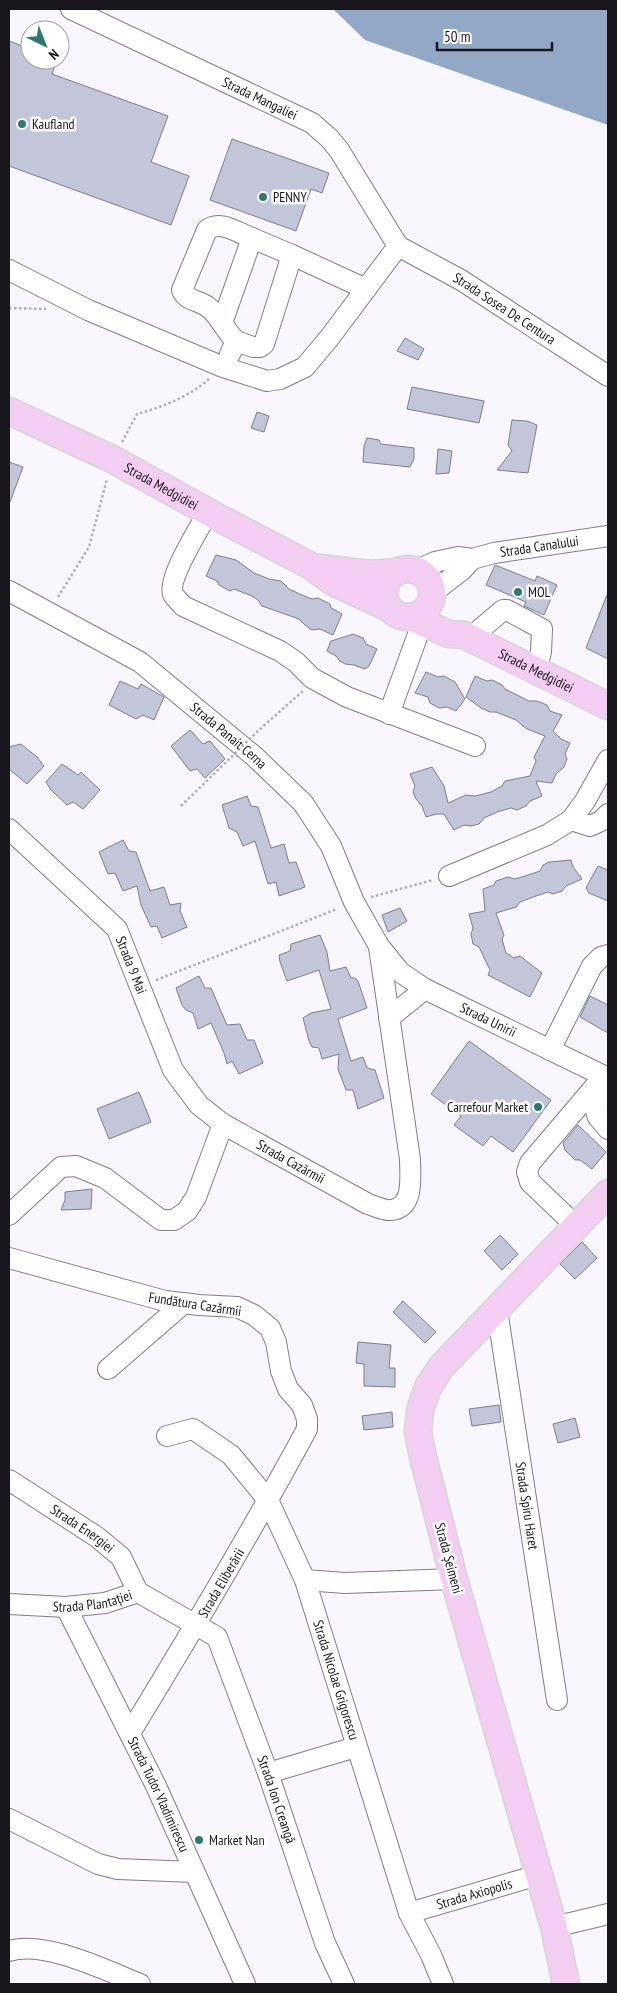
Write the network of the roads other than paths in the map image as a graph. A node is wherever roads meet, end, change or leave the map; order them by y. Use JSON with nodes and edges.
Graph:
{"nodes":[{"id":1,"x":71,"y":9,"type":"edge"},
{"id":2,"x":252,"y":238,"type":"junction"},
{"id":3,"x":398,"y":246,"type":"junction"},
{"id":4,"x":292,"y":255,"type":"junction"},
{"id":5,"x":9,"y":270,"type":"edge"},
{"id":6,"x":366,"y":289,"type":"junction"},
{"id":7,"x":222,"y":324,"type":"junction"},
{"id":8,"x":236,"y":341,"type":"junction"},
{"id":9,"x":223,"y":367,"type":"junction"},
{"id":10,"x":608,"y":376,"type":"edge"},
{"id":11,"x":9,"y":410,"type":"edge"},
{"id":12,"x":208,"y":512,"type":"junction"},
{"id":13,"x":608,"y":536,"type":"edge"},
{"id":14,"x":472,"y":559,"type":"junction"},
{"id":15,"x":311,"y":566,"type":"junction"},
{"id":16,"x":407,"y":571,"type":"junction"},
{"id":17,"x":9,"y":591,"type":"edge"},
{"id":18,"x":418,"y":608,"type":"junction"},
{"id":19,"x":467,"y":637,"type":"junction"},
{"id":20,"x":536,"y":670,"type":"junction"},
{"id":21,"x":608,"y":706,"type":"edge"},
{"id":22,"x":389,"y":714,"type":"junction"},
{"id":23,"x":475,"y":746,"type":"dead end"},
{"id":24,"x":608,"y":760,"type":"edge"},
{"id":25,"x":606,"y":819,"type":"edge"},
{"id":26,"x":571,"y":820,"type":"junction"},
{"id":27,"x":9,"y":829,"type":"edge"},
{"id":28,"x":449,"y":876,"type":"road end"},
{"id":29,"x":379,"y":946,"type":"junction"},
{"id":30,"x":608,"y":955,"type":"edge"},
{"id":31,"x":425,"y":989,"type":"junction"},
{"id":32,"x":389,"y":1018,"type":"junction"},
{"id":33,"x":550,"y":1050,"type":"junction"},
{"id":34,"x":607,"y":1083,"type":"edge"},
{"id":35,"x":223,"y":1124,"type":"junction"},
{"id":36,"x":608,"y":1129,"type":"edge"},
{"id":37,"x":608,"y":1192,"type":"edge"},
{"id":38,"x":9,"y":1215,"type":"edge"},
{"id":39,"x":576,"y":1226,"type":"junction"},
{"id":40,"x":9,"y":1258,"type":"edge"},
{"id":41,"x":184,"y":1304,"type":"junction"},
{"id":42,"x":497,"y":1310,"type":"junction"},
{"id":43,"x":108,"y":1369,"type":"dead end"},
{"id":44,"x":307,"y":1429,"type":"joint"},
{"id":45,"x":167,"y":1436,"type":"dead end"},
{"id":46,"x":9,"y":1480,"type":"edge"},
{"id":47,"x":268,"y":1500,"type":"junction"},
{"id":48,"x":454,"y":1579,"type":"junction"},
{"id":49,"x":305,"y":1580,"type":"junction"},
{"id":50,"x":138,"y":1592,"type":"junction"},
{"id":51,"x":9,"y":1604,"type":"edge"},
{"id":52,"x":66,"y":1607,"type":"junction"},
{"id":53,"x":196,"y":1625,"type":"junction"},
{"id":54,"x":557,"y":1700,"type":"dead end"},
{"id":55,"x":130,"y":1733,"type":"junction"},
{"id":56,"x":356,"y":1747,"type":"junction"},
{"id":57,"x":268,"y":1773,"type":"junction"},
{"id":58,"x":9,"y":1819,"type":"edge"},
{"id":59,"x":194,"y":1872,"type":"junction"},
{"id":60,"x":538,"y":1874,"type":"junction"},
{"id":61,"x":409,"y":1913,"type":"junction"},
{"id":62,"x":608,"y":1914,"type":"edge"},
{"id":63,"x":554,"y":1927,"type":"junction"},
{"id":64,"x":9,"y":1951,"type":"edge"},
{"id":65,"x":140,"y":1984,"type":"edge"},
{"id":66,"x":245,"y":1984,"type":"edge"},
{"id":67,"x":344,"y":1984,"type":"edge"},
{"id":68,"x":443,"y":1984,"type":"edge"},
{"id":69,"x":566,"y":1984,"type":"edge"}],
"edges":[{"from":1,"to":3,"type":"street","name":"Strada Mangaliei"},
{"from":2,"to":4,"type":"street"},
{"from":2,"to":7,"type":"street"},
{"from":2,"to":7,"type":"street"},
{"from":3,"to":6,"type":"street"},
{"from":3,"to":10,"type":"street","name":"Strada Sosea De Centura"},
{"from":4,"to":6,"type":"street"},
{"from":4,"to":8,"type":"street"},
{"from":5,"to":9,"type":"street"},
{"from":6,"to":9,"type":"street"},
{"from":7,"to":8,"type":"street"},
{"from":8,"to":9,"type":"street"},
{"from":11,"to":12,"type":"main road","name":"Strada Medgidiei"},
{"from":12,"to":15,"type":"main road","name":"Strada Medgidiei"},
{"from":12,"to":22,"type":"street"},
{"from":13,"to":14,"type":"street","name":"Strada Canalului"},
{"from":14,"to":16,"type":"street","name":"Strada Canalului"},
{"from":14,"to":18,"type":"street","name":"Strada Canalului"},
{"from":15,"to":16,"type":"main road","name":"Strada Medgidiei"},
{"from":15,"to":18,"type":"main road","name":"Strada Medgidiei"},
{"from":16,"to":18,"type":"main road"},
{"from":16,"to":18,"type":"main road"},
{"from":17,"to":29,"type":"street","name":"Strada Panait Cerna"},
{"from":18,"to":19,"type":"main road","name":"Strada Medgidiei"},
{"from":18,"to":22,"type":"street"},
{"from":19,"to":20,"type":"main road","name":"Strada Medgidiei"},
{"from":19,"to":20,"type":"street"},
{"from":20,"to":21,"type":"main road","name":"Strada Medgidiei"},
{"from":22,"to":23,"type":"street"},
{"from":24,"to":26,"type":"street"},
{"from":25,"to":26,"type":"street"},
{"from":26,"to":28,"type":"street"},
{"from":27,"to":35,"type":"street","name":"Strada 9 Mai"},
{"from":29,"to":31,"type":"street","name":"Strada Unirii"},
{"from":29,"to":32,"type":"street","name":"Strada Cazărmii"},
{"from":30,"to":33,"type":"street"},
{"from":31,"to":32,"type":"street"},
{"from":31,"to":33,"type":"street","name":"Strada Unirii"},
{"from":32,"to":35,"type":"street","name":"Strada Cazărmii"},
{"from":33,"to":34,"type":"street","name":"Strada Unirii"},
{"from":34,"to":36,"type":"street"},
{"from":34,"to":39,"type":"street"},
{"from":35,"to":38,"type":"street"},
{"from":37,"to":39,"type":"main road","name":"Strada Șeimeni"},
{"from":39,"to":42,"type":"main road","name":"Strada Șeimeni"},
{"from":40,"to":41,"type":"street","name":"Fundătura Cazărmii"},
{"from":41,"to":43,"type":"street"},
{"from":41,"to":44,"type":"street","name":"Fundătura Cazărmii"},
{"from":42,"to":48,"type":"main road","name":"Strada Șeimeni"},
{"from":42,"to":54,"type":"street","name":"Strada Spiru Haret"},
{"from":44,"to":47,"type":"street","name":"Strada Eliberării"},
{"from":45,"to":47,"type":"street","name":"Strada Nicolae Grigorescu"},
{"from":46,"to":50,"type":"street","name":"Strada Energiei"},
{"from":47,"to":49,"type":"street","name":"Strada Nicolae Grigorescu"},
{"from":47,"to":53,"type":"street","name":"Strada Eliberării"},
{"from":48,"to":49,"type":"street"},
{"from":48,"to":60,"type":"main road","name":"Strada Șeimeni"},
{"from":49,"to":56,"type":"street","name":"Strada Nicolae Grigorescu"},
{"from":50,"to":52,"type":"street","name":"Strada Plantației"},
{"from":50,"to":53,"type":"street","name":"Strada Plantației"},
{"from":51,"to":52,"type":"street","name":"Strada Plantației"},
{"from":52,"to":55,"type":"street","name":"Strada Tudor Vladimirescu"},
{"from":53,"to":55,"type":"street","name":"Strada Eliberării"},
{"from":53,"to":57,"type":"street","name":"Strada Ion Creangă"},
{"from":55,"to":59,"type":"street","name":"Strada Tudor Vladimirescu"},
{"from":56,"to":57,"type":"street"},
{"from":56,"to":61,"type":"street","name":"Strada Nicolae Grigorescu"},
{"from":57,"to":67,"type":"street","name":"Strada Ion Creangă"},
{"from":58,"to":59,"type":"street"},
{"from":59,"to":66,"type":"street","name":"Strada Tudor Vladimirescu"},
{"from":60,"to":61,"type":"street","name":"Strada Axiopolis"},
{"from":60,"to":63,"type":"main road","name":"Strada Șeimeni"},
{"from":61,"to":68,"type":"street","name":"Strada Nicolae Grigorescu"},
{"from":62,"to":63,"type":"street"},
{"from":63,"to":69,"type":"main road","name":"Strada Șeimeni"},
{"from":64,"to":65,"type":"street"}]}
